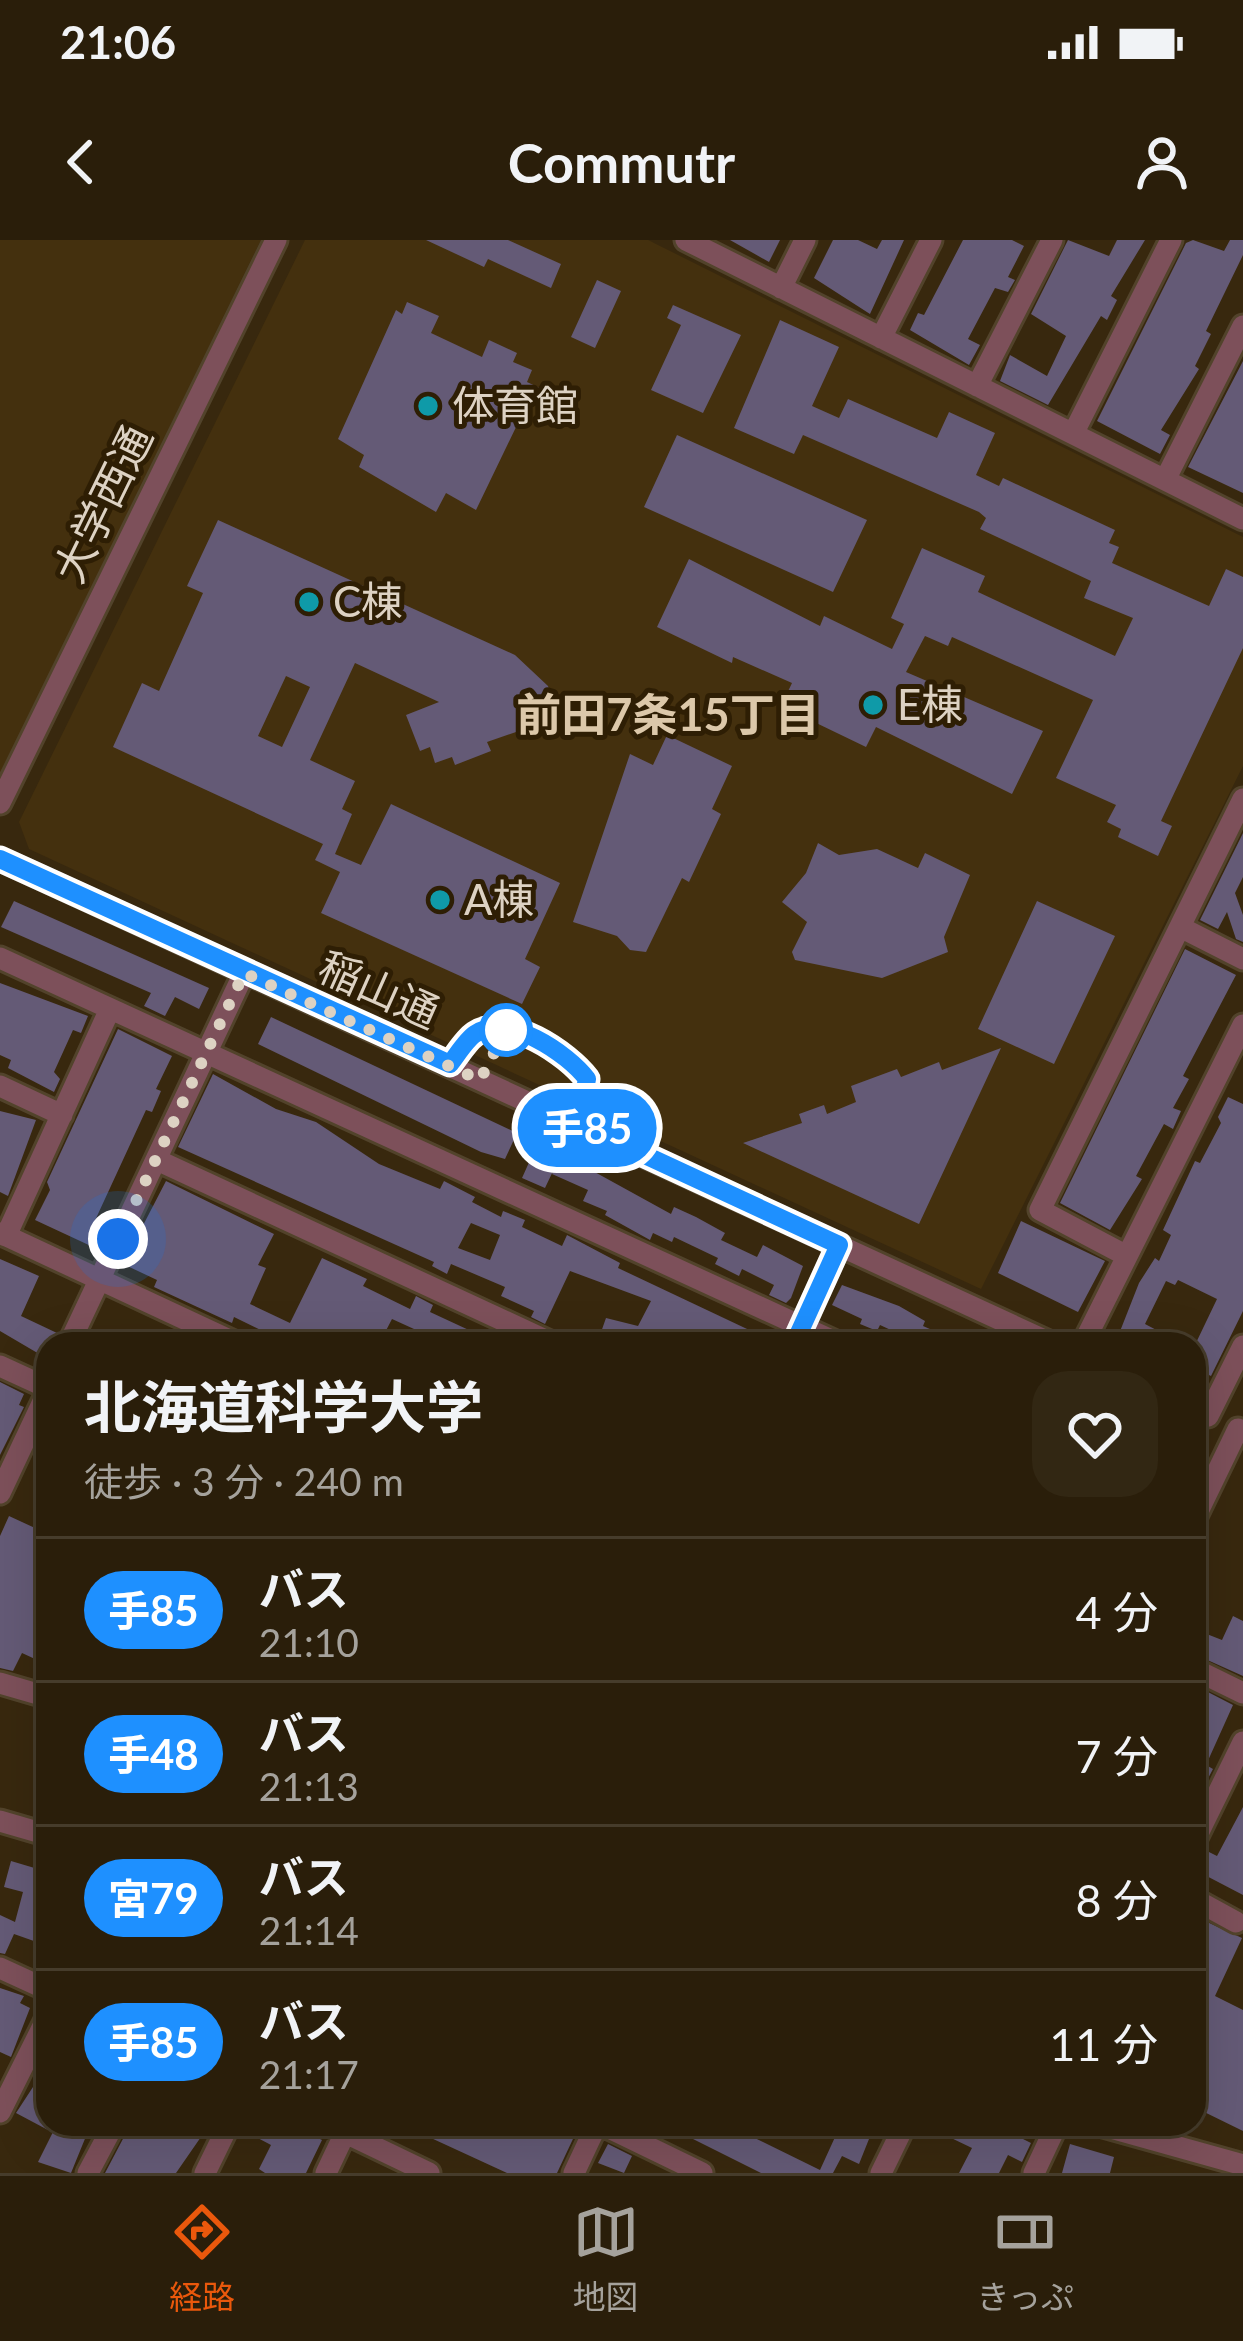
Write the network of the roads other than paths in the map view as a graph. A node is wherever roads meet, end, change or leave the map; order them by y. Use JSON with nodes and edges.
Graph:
{"nodes":[{"id":1,"x":276,"y":240,"type":"edge"},
{"id":2,"x":688,"y":240,"type":"edge"},
{"id":3,"x":806,"y":240,"type":"edge"},
{"id":4,"x":931,"y":240,"type":"edge"},
{"id":5,"x":1052,"y":240,"type":"edge"},
{"id":6,"x":1171,"y":240,"type":"edge"},
{"id":7,"x":781,"y":288,"type":"junction"},
{"id":8,"x":1243,"y":326,"type":"edge"},
{"id":9,"x":880,"y":338,"type":"junction"},
{"id":10,"x":977,"y":386,"type":"junction"},
{"id":11,"x":1073,"y":434,"type":"junction"},
{"id":12,"x":1165,"y":480,"type":"junction"},
{"id":13,"x":1243,"y":519,"type":"edge"},
{"id":14,"x":1243,"y":799,"type":"edge"},
{"id":15,"x":0,"y":803,"type":"edge"},
{"id":16,"x":0,"y":859,"type":"edge"},
{"id":17,"x":1180,"y":927,"type":"junction"},
{"id":18,"x":0,"y":958,"type":"edge"},
{"id":19,"x":1243,"y":959,"type":"edge"},
{"id":20,"x":244,"y":973,"type":"junction"},
{"id":21,"x":110,"y":1009,"type":"junction"},
{"id":22,"x":1243,"y":1024,"type":"edge"},
{"id":23,"x":205,"y":1053,"type":"junction"},
{"id":24,"x":0,"y":1086,"type":"edge"},
{"id":25,"x":62,"y":1115,"type":"junction"},
{"id":26,"x":157,"y":1160,"type":"junction"},
{"id":27,"x":3,"y":1234,"type":"edge"},
{"id":28,"x":839,"y":1245,"type":"junction"},
{"id":29,"x":1126,"y":1256,"type":"junction"},
{"id":30,"x":98,"y":1279,"type":"junction"},
{"id":31,"x":74,"y":1332,"type":"edge"},
{"id":32,"x":212,"y":1332,"type":"edge"},
{"id":33,"x":528,"y":1332,"type":"edge"},
{"id":34,"x":792,"y":1332,"type":"edge"},
{"id":35,"x":799,"y":1332,"type":"edge"},
{"id":36,"x":1027,"y":1332,"type":"edge"},
{"id":37,"x":1089,"y":1332,"type":"edge"},
{"id":38,"x":1243,"y":1346,"type":"edge"},
{"id":39,"x":0,"y":1366,"type":"edge"},
{"id":40,"x":36,"y":1383,"type":"edge"},
{"id":41,"x":1206,"y":1405,"type":"edge"},
{"id":42,"x":36,"y":1415,"type":"edge"},
{"id":43,"x":1206,"y":1415,"type":"edge"},
{"id":44,"x":1240,"y":1431,"type":"edge"},
{"id":45,"x":0,"y":1493,"type":"edge"},
{"id":46,"x":1206,"y":1497,"type":"edge"},
{"id":47,"x":1206,"y":1675,"type":"edge"},
{"id":48,"x":0,"y":1683,"type":"edge"},
{"id":49,"x":36,"y":1693,"type":"edge"},
{"id":50,"x":1243,"y":1693,"type":"edge"},
{"id":51,"x":1243,"y":1742,"type":"edge"},
{"id":52,"x":1206,"y":1818,"type":"edge"},
{"id":53,"x":0,"y":1822,"type":"edge"},
{"id":54,"x":36,"y":1832,"type":"edge"},
{"id":55,"x":1206,"y":1906,"type":"edge"},
{"id":56,"x":1236,"y":1922,"type":"dead end"},
{"id":57,"x":0,"y":1968,"type":"edge"},
{"id":58,"x":36,"y":1984,"type":"edge"},
{"id":59,"x":36,"y":2040,"type":"edge"},
{"id":60,"x":0,"y":2112,"type":"edge"},
{"id":61,"x":107,"y":2136,"type":"edge"},
{"id":62,"x":223,"y":2136,"type":"edge"},
{"id":63,"x":334,"y":2136,"type":"edge"},
{"id":64,"x":353,"y":2136,"type":"edge"},
{"id":65,"x":593,"y":2136,"type":"edge"},
{"id":66,"x":624,"y":2136,"type":"edge"},
{"id":67,"x":899,"y":2136,"type":"edge"},
{"id":68,"x":1051,"y":2136,"type":"edge"},
{"id":69,"x":1140,"y":2136,"type":"edge"},
{"id":70,"x":1243,"y":2164,"type":"edge"},
{"id":71,"x":88,"y":2173,"type":"edge"},
{"id":72,"x":205,"y":2173,"type":"edge"},
{"id":73,"x":326,"y":2173,"type":"edge"},
{"id":74,"x":429,"y":2173,"type":"edge"},
{"id":75,"x":574,"y":2173,"type":"edge"},
{"id":76,"x":702,"y":2173,"type":"edge"},
{"id":77,"x":881,"y":2173,"type":"edge"},
{"id":78,"x":1034,"y":2173,"type":"edge"}],
"edges":[{"from":1,"to":15,"type":"street","name":"大学西通"},
{"from":2,"to":7,"type":"street"},
{"from":3,"to":7,"type":"street"},
{"from":4,"to":9,"type":"street"},
{"from":5,"to":10,"type":"street"},
{"from":6,"to":11,"type":"street"},
{"from":7,"to":9,"type":"street"},
{"from":8,"to":12,"type":"street"},
{"from":9,"to":10,"type":"street"},
{"from":10,"to":11,"type":"street"},
{"from":11,"to":12,"type":"street"},
{"from":12,"to":13,"type":"street"},
{"from":14,"to":17,"type":"street"},
{"from":16,"to":20,"type":"street","name":"稲山通"},
{"from":17,"to":19,"type":"street"},
{"from":17,"to":29,"type":"street"},
{"from":18,"to":21,"type":"street"},
{"from":20,"to":23,"type":"street"},
{"from":20,"to":28,"type":"street","name":"稲山通"},
{"from":21,"to":23,"type":"street"},
{"from":21,"to":25,"type":"street"},
{"from":22,"to":29,"type":"street"},
{"from":23,"to":26,"type":"street"},
{"from":23,"to":34,"type":"street"},
{"from":24,"to":25,"type":"street"},
{"from":25,"to":27,"type":"street"},
{"from":26,"to":30,"type":"street"},
{"from":26,"to":33,"type":"street"},
{"from":27,"to":30,"type":"street"},
{"from":28,"to":35,"type":"street"},
{"from":28,"to":36,"type":"street","name":"稲山通"},
{"from":29,"to":37,"type":"street"},
{"from":30,"to":31,"type":"street"},
{"from":30,"to":32,"type":"street"},
{"from":38,"to":41,"type":"street"},
{"from":39,"to":40,"type":"street"},
{"from":42,"to":45,"type":"street"},
{"from":43,"to":44,"type":"street"},
{"from":44,"to":46,"type":"street"},
{"from":47,"to":50,"type":"street"},
{"from":48,"to":49,"type":"street"},
{"from":51,"to":52,"type":"street"},
{"from":53,"to":54,"type":"street"},
{"from":55,"to":56,"type":"street"},
{"from":57,"to":58,"type":"street"},
{"from":59,"to":60,"type":"street"},
{"from":61,"to":71,"type":"street"},
{"from":62,"to":72,"type":"street"},
{"from":63,"to":73,"type":"street"},
{"from":64,"to":74,"type":"street"},
{"from":65,"to":75,"type":"street"},
{"from":66,"to":76,"type":"street"},
{"from":67,"to":77,"type":"street"},
{"from":68,"to":78,"type":"street"},
{"from":69,"to":70,"type":"street"}]}
